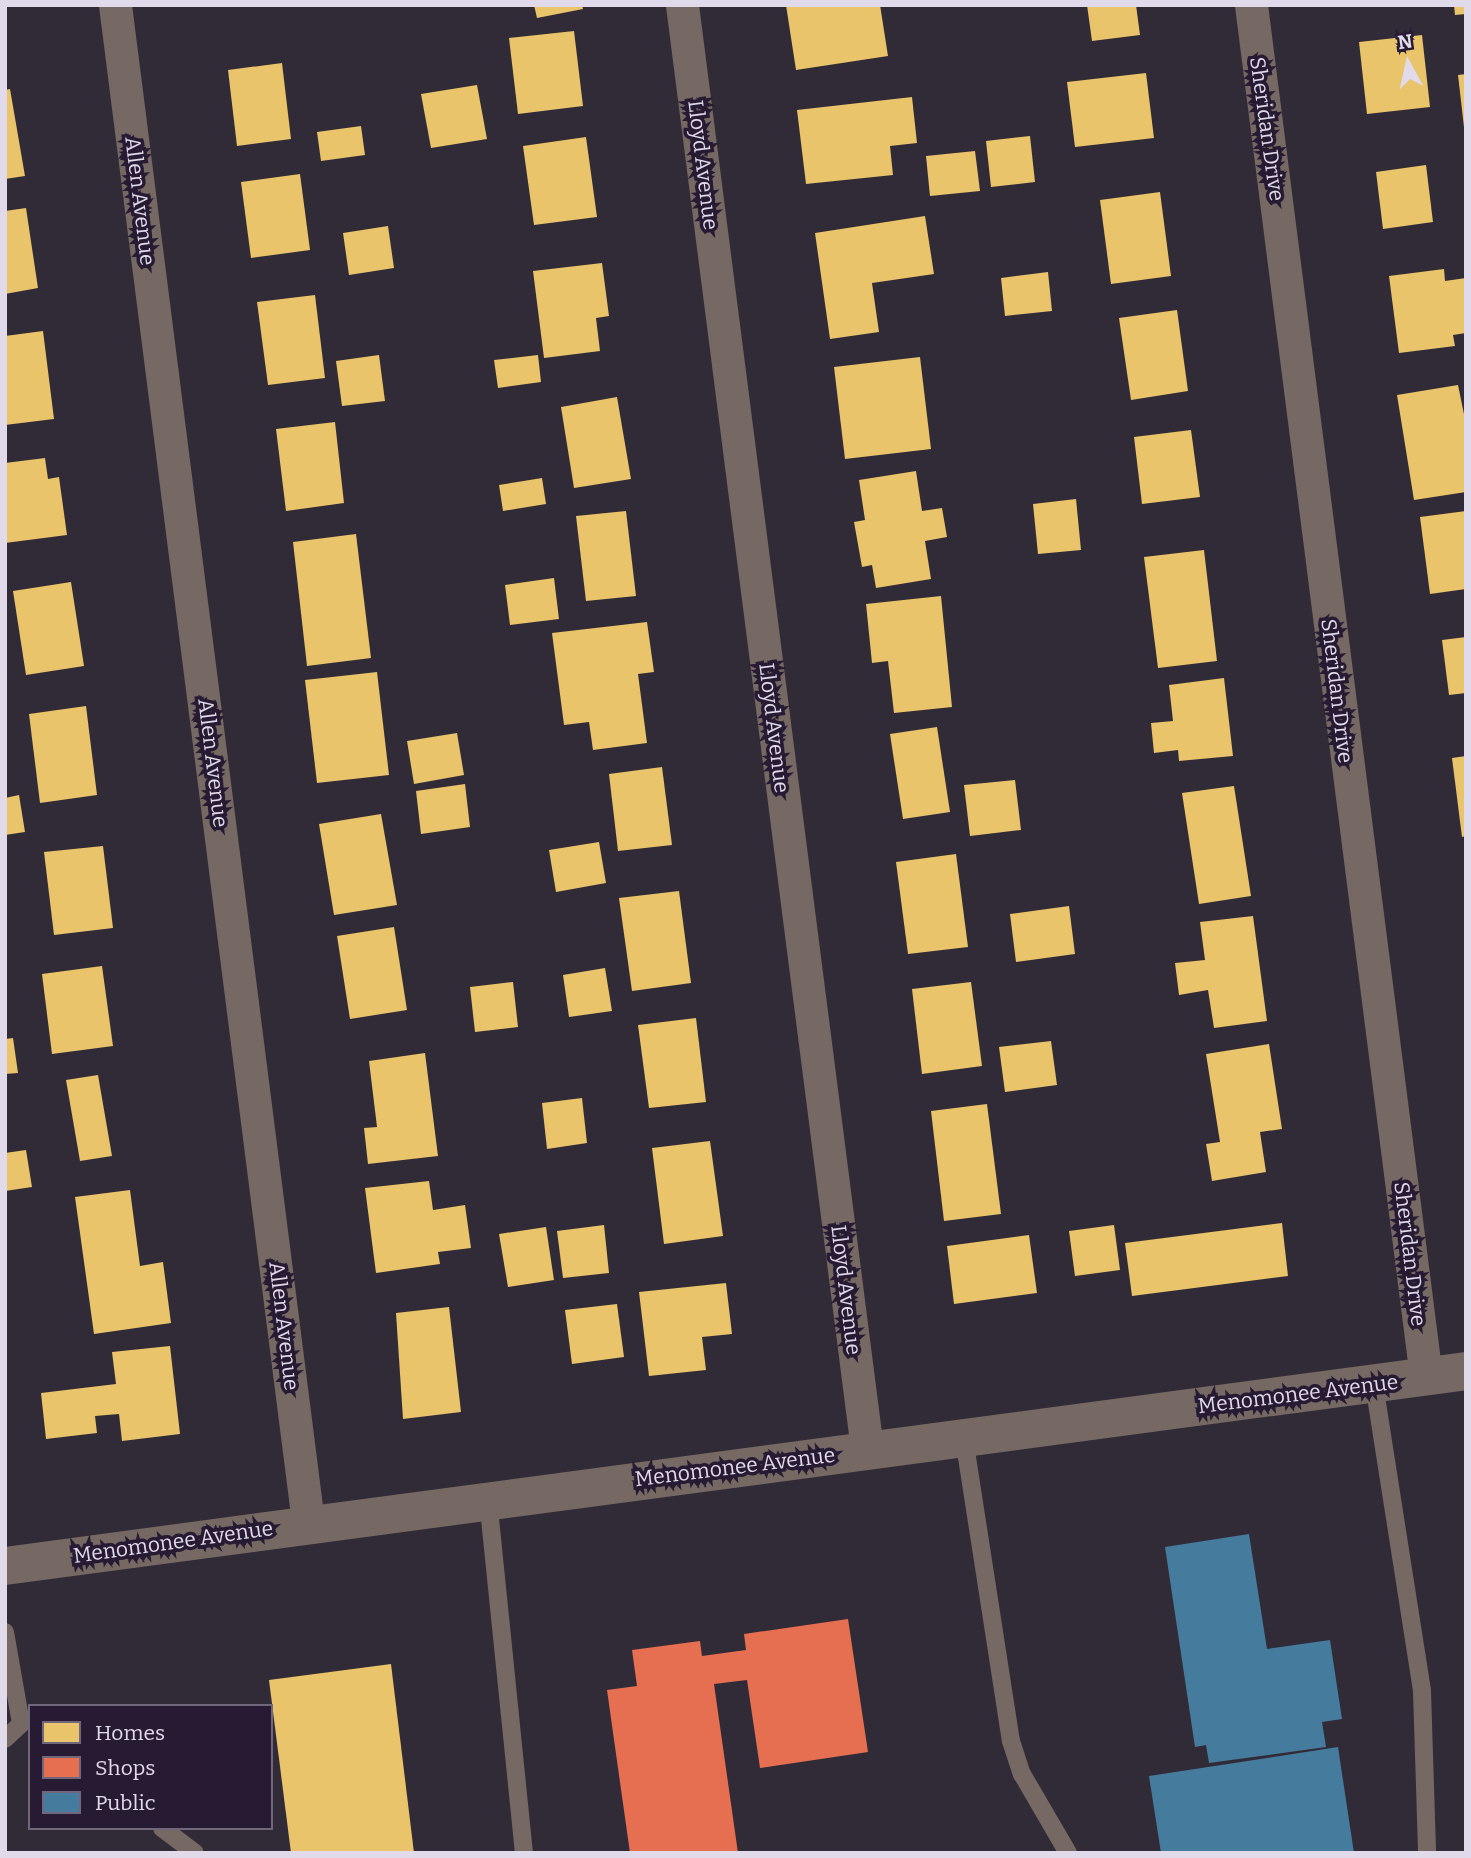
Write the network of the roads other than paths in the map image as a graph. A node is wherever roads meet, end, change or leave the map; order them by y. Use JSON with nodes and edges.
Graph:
{"nodes":[{"id":1,"x":115,"y":5,"type":"edge"},
{"id":2,"x":682,"y":5,"type":"edge"},
{"id":3,"x":1251,"y":5,"type":"edge"},
{"id":4,"x":1466,"y":1371,"type":"edge"},
{"id":5,"x":1426,"y":1377,"type":"junction"},
{"id":6,"x":1374,"y":1384,"type":"junction"},
{"id":7,"x":964,"y":1438,"type":"junction"},
{"id":8,"x":867,"y":1450,"type":"junction"},
{"id":9,"x":488,"y":1499,"type":"junction"},
{"id":10,"x":308,"y":1522,"type":"junction"},
{"id":11,"x":5,"y":1566,"type":"edge"},
{"id":12,"x":5,"y":1632,"type":"edge"},
{"id":13,"x":25,"y":1728,"type":"edge"},
{"id":14,"x":5,"y":1739,"type":"edge"},
{"id":15,"x":165,"y":1830,"type":"edge"},
{"id":16,"x":195,"y":1853,"type":"edge"},
{"id":17,"x":524,"y":1853,"type":"edge"},
{"id":18,"x":1068,"y":1853,"type":"edge"},
{"id":19,"x":1427,"y":1853,"type":"edge"}],
"edges":[{"from":1,"to":10,"type":"street","name":"Allen Avenue"},
{"from":2,"to":8,"type":"street","name":"Lloyd Avenue"},
{"from":3,"to":5,"type":"street","name":"Sheridan Drive"},
{"from":4,"to":5,"type":"street","name":"Menomonee Avenue"},
{"from":5,"to":6,"type":"street","name":"Menomonee Avenue"},
{"from":6,"to":7,"type":"street","name":"Menomonee Avenue"},
{"from":6,"to":19,"type":"lane"},
{"from":7,"to":8,"type":"street","name":"Menomonee Avenue"},
{"from":7,"to":18,"type":"lane"},
{"from":8,"to":9,"type":"street","name":"Menomonee Avenue"},
{"from":9,"to":10,"type":"street","name":"Menomonee Avenue"},
{"from":9,"to":17,"type":"lane"},
{"from":10,"to":11,"type":"street","name":"Menomonee Avenue"},
{"from":12,"to":13,"type":"lane"},
{"from":13,"to":14,"type":"lane"},
{"from":15,"to":16,"type":"lane"}]}
